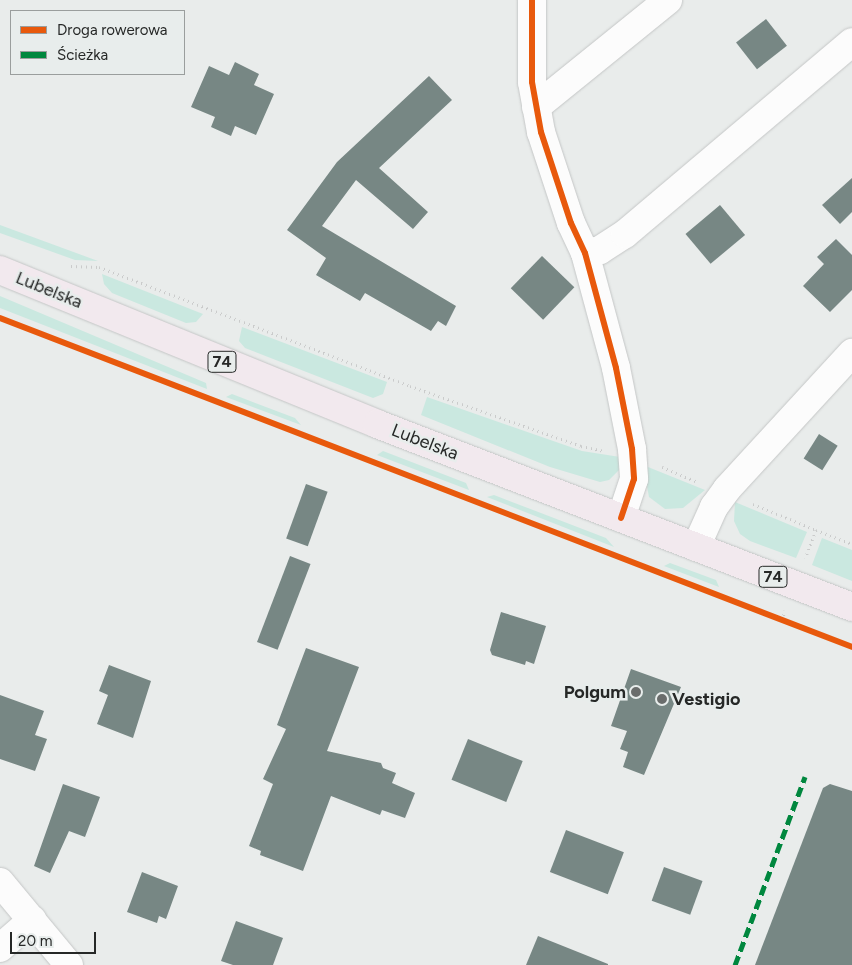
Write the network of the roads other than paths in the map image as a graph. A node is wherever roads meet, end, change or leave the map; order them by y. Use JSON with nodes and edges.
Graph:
{"nodes":[{"id":1,"x":532,"y":0,"type":"edge"},
{"id":2,"x":668,"y":0,"type":"edge"},
{"id":3,"x":852,"y":42,"type":"edge"},
{"id":4,"x":536,"y":107,"type":"junction"},
{"id":5,"x":585,"y":253,"type":"junction"},
{"id":6,"x":0,"y":270,"type":"edge"},
{"id":7,"x":852,"y":353,"type":"edge"},
{"id":8,"x":621,"y":518,"type":"junction"},
{"id":9,"x":696,"y":547,"type":"junction"},
{"id":10,"x":852,"y":607,"type":"edge"},
{"id":11,"x":0,"y":882,"type":"edge"},
{"id":12,"x":32,"y":920,"type":"junction"},
{"id":13,"x":0,"y":948,"type":"edge"},
{"id":14,"x":69,"y":965,"type":"edge"}],
"edges":[{"from":1,"to":4,"type":"street"},
{"from":2,"to":4,"type":"street"},
{"from":3,"to":5,"type":"street"},
{"from":4,"to":5,"type":"street"},
{"from":5,"to":8,"type":"street"},
{"from":6,"to":8,"type":"main road","name":"Lubelska","number":"74"},
{"from":7,"to":9,"type":"street"},
{"from":8,"to":9,"type":"main road","name":"Lubelska","number":"74"},
{"from":9,"to":10,"type":"main road","name":"Lubelska","number":"74"},
{"from":11,"to":12,"type":"street"},
{"from":12,"to":13,"type":"street"},
{"from":12,"to":14,"type":"street"}]}
